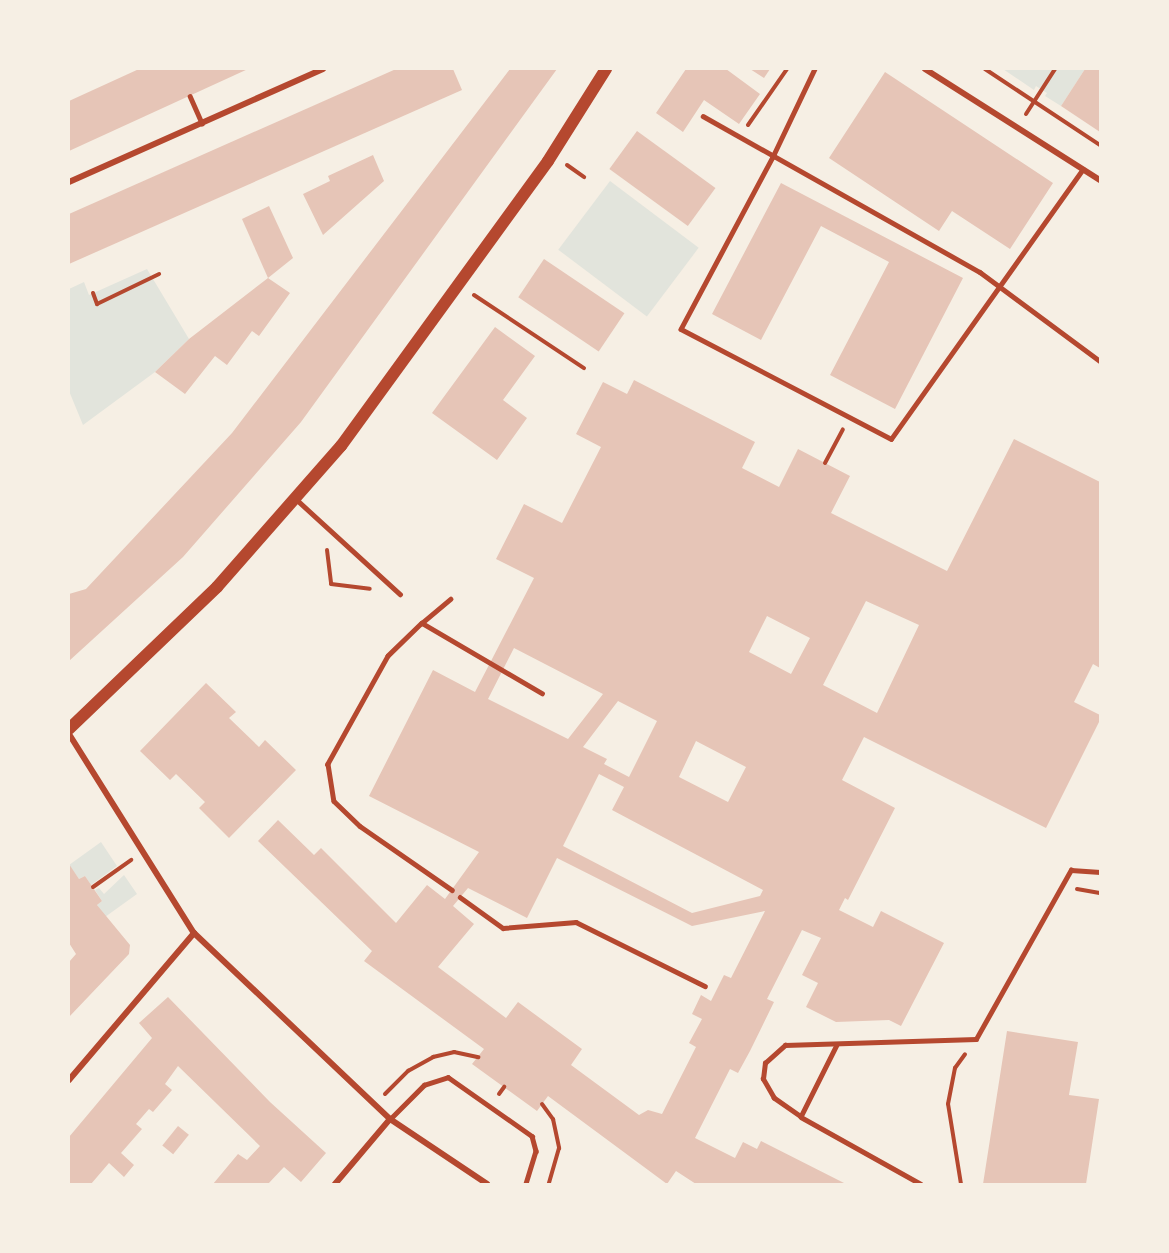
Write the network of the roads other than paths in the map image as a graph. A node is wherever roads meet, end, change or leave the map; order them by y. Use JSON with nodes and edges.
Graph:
{"nodes":[{"id":1,"x":324,"y":69,"type":"edge"},
{"id":2,"x":606,"y":69,"type":"edge"},
{"id":3,"x":815,"y":69,"type":"edge"},
{"id":4,"x":925,"y":69,"type":"edge"},
{"id":5,"x":190,"y":96,"type":"dead end"},
{"id":6,"x":703,"y":116,"type":"dead end"},
{"id":7,"x":202,"y":123,"type":"junction"},
{"id":8,"x":773,"y":157,"type":"junction"},
{"id":9,"x":1083,"y":169,"type":"junction"},
{"id":10,"x":1100,"y":180,"type":"edge"},
{"id":11,"x":69,"y":182,"type":"edge"},
{"id":12,"x":1001,"y":286,"type":"junction"},
{"id":13,"x":1100,"y":361,"type":"edge"},
{"id":14,"x":296,"y":499,"type":"junction"},
{"id":15,"x":400,"y":594,"type":"road end"},
{"id":16,"x":451,"y":599,"type":"dead end"},
{"id":17,"x":422,"y":623,"type":"junction"},
{"id":18,"x":542,"y":693,"type":"dead end"},
{"id":19,"x":69,"y":729,"type":"edge"},
{"id":20,"x":69,"y":734,"type":"edge"},
{"id":21,"x":1100,"y":872,"type":"edge"},
{"id":22,"x":452,"y":890,"type":"dead end"},
{"id":23,"x":460,"y":897,"type":"dead end"},
{"id":24,"x":194,"y":933,"type":"junction"},
{"id":25,"x":705,"y":986,"type":"dead end"},
{"id":26,"x":837,"y":1045,"type":"junction"},
{"id":27,"x":69,"y":1080,"type":"edge"},
{"id":28,"x":801,"y":1117,"type":"junction"},
{"id":29,"x":390,"y":1119,"type":"junction"},
{"id":30,"x":335,"y":1184,"type":"edge"},
{"id":31,"x":487,"y":1184,"type":"edge"},
{"id":32,"x":526,"y":1184,"type":"edge"},
{"id":33,"x":921,"y":1184,"type":"edge"}],
"edges":[{"from":1,"to":7,"type":"street"},
{"from":2,"to":14,"type":"main road"},
{"from":3,"to":8,"type":"lane"},
{"from":4,"to":9,"type":"street"},
{"from":5,"to":7,"type":"lane"},
{"from":6,"to":8,"type":"lane"},
{"from":7,"to":11,"type":"street"},
{"from":8,"to":12,"type":"lane"},
{"from":8,"to":12,"type":"lane"},
{"from":9,"to":10,"type":"street"},
{"from":9,"to":12,"type":"lane"},
{"from":12,"to":13,"type":"lane"},
{"from":14,"to":15,"type":"lane"},
{"from":14,"to":19,"type":"main road"},
{"from":16,"to":17,"type":"lane"},
{"from":17,"to":18,"type":"lane"},
{"from":17,"to":22,"type":"lane"},
{"from":20,"to":24,"type":"street"},
{"from":21,"to":26,"type":"lane"},
{"from":23,"to":25,"type":"lane"},
{"from":24,"to":27,"type":"street"},
{"from":24,"to":29,"type":"street"},
{"from":26,"to":28,"type":"lane"},
{"from":26,"to":28,"type":"lane"},
{"from":28,"to":33,"type":"lane"},
{"from":29,"to":30,"type":"street"},
{"from":29,"to":31,"type":"street"},
{"from":29,"to":32,"type":"lane"}]}
